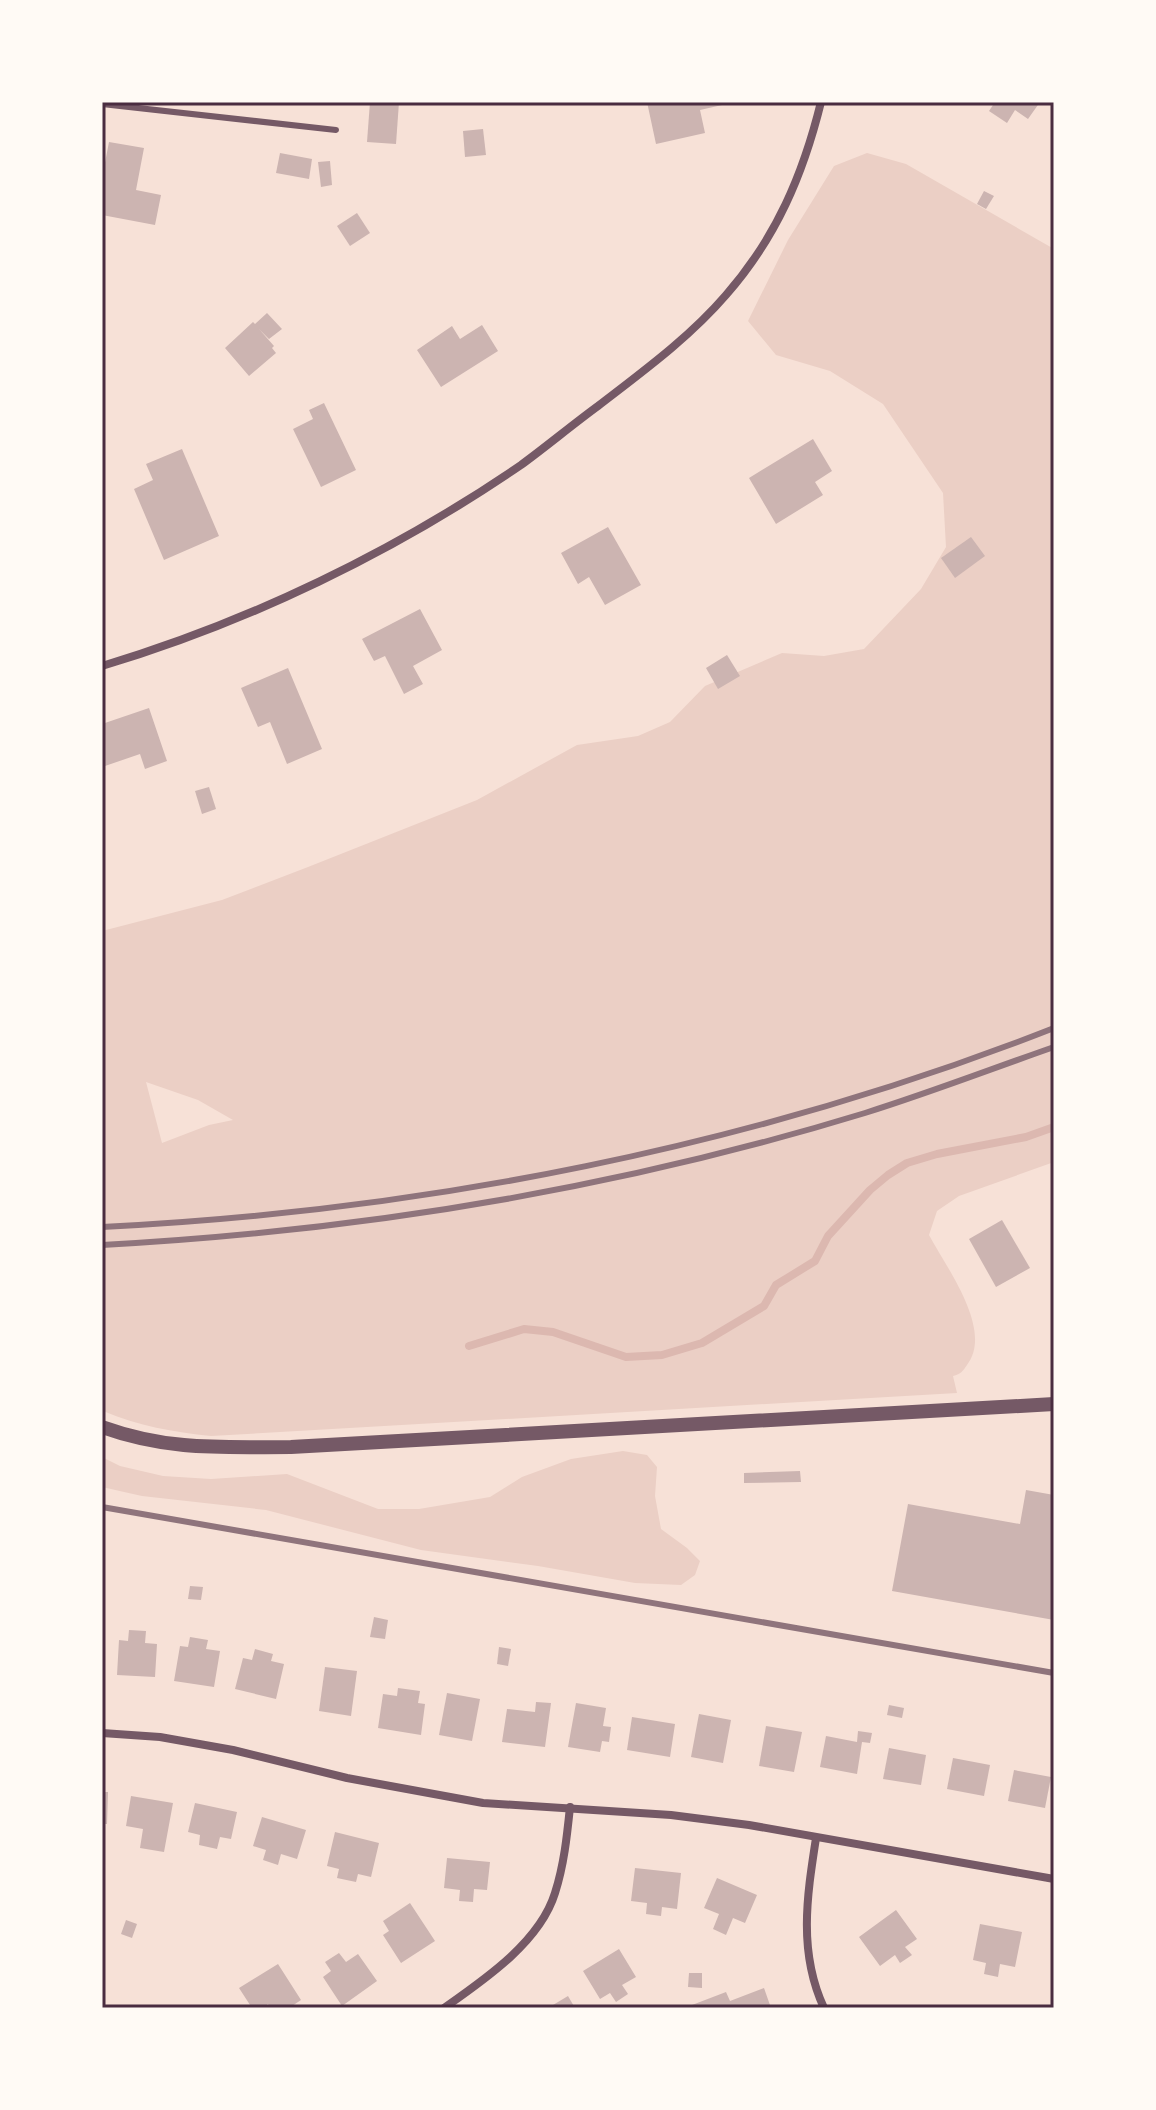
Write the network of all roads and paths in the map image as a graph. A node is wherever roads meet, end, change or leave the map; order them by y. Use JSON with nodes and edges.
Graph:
{"nodes":[{"id":1,"x":821,"y":102,"type":"edge"},
{"id":2,"x":102,"y":104,"type":"edge"},
{"id":3,"x":336,"y":130,"type":"dead end"},
{"id":4,"x":102,"y":666,"type":"edge"},
{"id":5,"x":1054,"y":1404,"type":"edge"},
{"id":6,"x":102,"y":1427,"type":"edge"},
{"id":7,"x":102,"y":1733,"type":"edge"},
{"id":8,"x":570,"y":1807,"type":"junction"},
{"id":9,"x":816,"y":1838,"type":"junction"},
{"id":10,"x":1054,"y":1879,"type":"edge"},
{"id":11,"x":444,"y":2008,"type":"edge"},
{"id":12,"x":824,"y":2008,"type":"edge"}],
"edges":[{"from":1,"to":4,"type":"street"},
{"from":2,"to":3,"type":"lane"},
{"from":5,"to":6,"type":"street"},
{"from":7,"to":8,"type":"street"},
{"from":8,"to":9,"type":"street"},
{"from":8,"to":11,"type":"street"},
{"from":9,"to":10,"type":"street"},
{"from":9,"to":12,"type":"street"}]}
